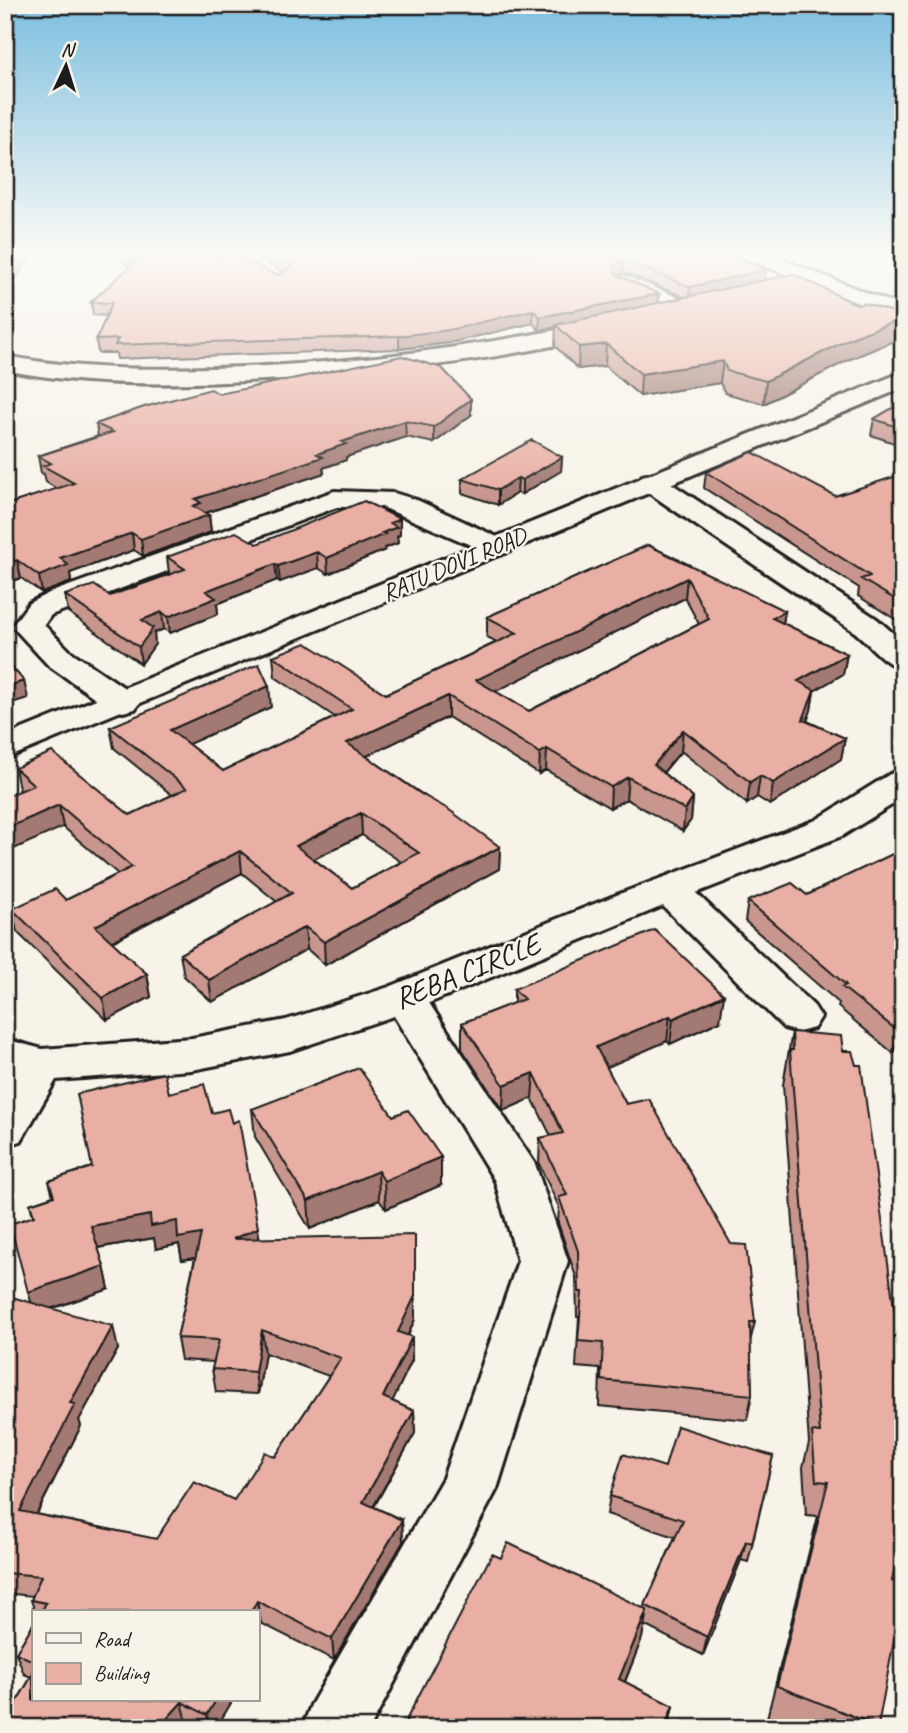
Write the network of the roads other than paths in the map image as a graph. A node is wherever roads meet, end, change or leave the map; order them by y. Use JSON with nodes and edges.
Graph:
{"nodes":[{"id":1,"x":550,"y":336,"type":"edge"},
{"id":2,"x":5,"y":363,"type":"edge"},
{"id":3,"x":903,"y":379,"type":"edge"},
{"id":4,"x":651,"y":482,"type":"junction"},
{"id":5,"x":496,"y":547,"type":"junction"},
{"id":6,"x":903,"y":659,"type":"edge"},
{"id":7,"x":123,"y":702,"type":"junction"},
{"id":8,"x":5,"y":749,"type":"edge"},
{"id":9,"x":903,"y":782,"type":"edge"},
{"id":10,"x":669,"y":889,"type":"junction"},
{"id":11,"x":404,"y":998,"type":"junction"},
{"id":12,"x":799,"y":1017,"type":"dead end"},
{"id":13,"x":23,"y":1060,"type":"edge"},
{"id":14,"x":5,"y":1128,"type":"edge"},
{"id":15,"x":334,"y":1728,"type":"edge"}],
"edges":[{"from":1,"to":2,"type":"street"},
{"from":3,"to":4,"type":"street","name":"RATU DOVI ROAD"},
{"from":4,"to":5,"type":"street","name":"RATU DOVI ROAD"},
{"from":4,"to":6,"type":"street"},
{"from":5,"to":7,"type":"street","name":"RATU DOVI ROAD"},
{"from":5,"to":7,"type":"street"},
{"from":7,"to":8,"type":"street","name":"RATU DOVI ROAD"},
{"from":9,"to":10,"type":"street","name":"REBA CIRCLE"},
{"from":10,"to":11,"type":"street","name":"REBA CIRCLE"},
{"from":10,"to":12,"type":"street"},
{"from":11,"to":13,"type":"street","name":"REBA CIRCLE"},
{"from":11,"to":15,"type":"street"},
{"from":13,"to":14,"type":"street"}]}
